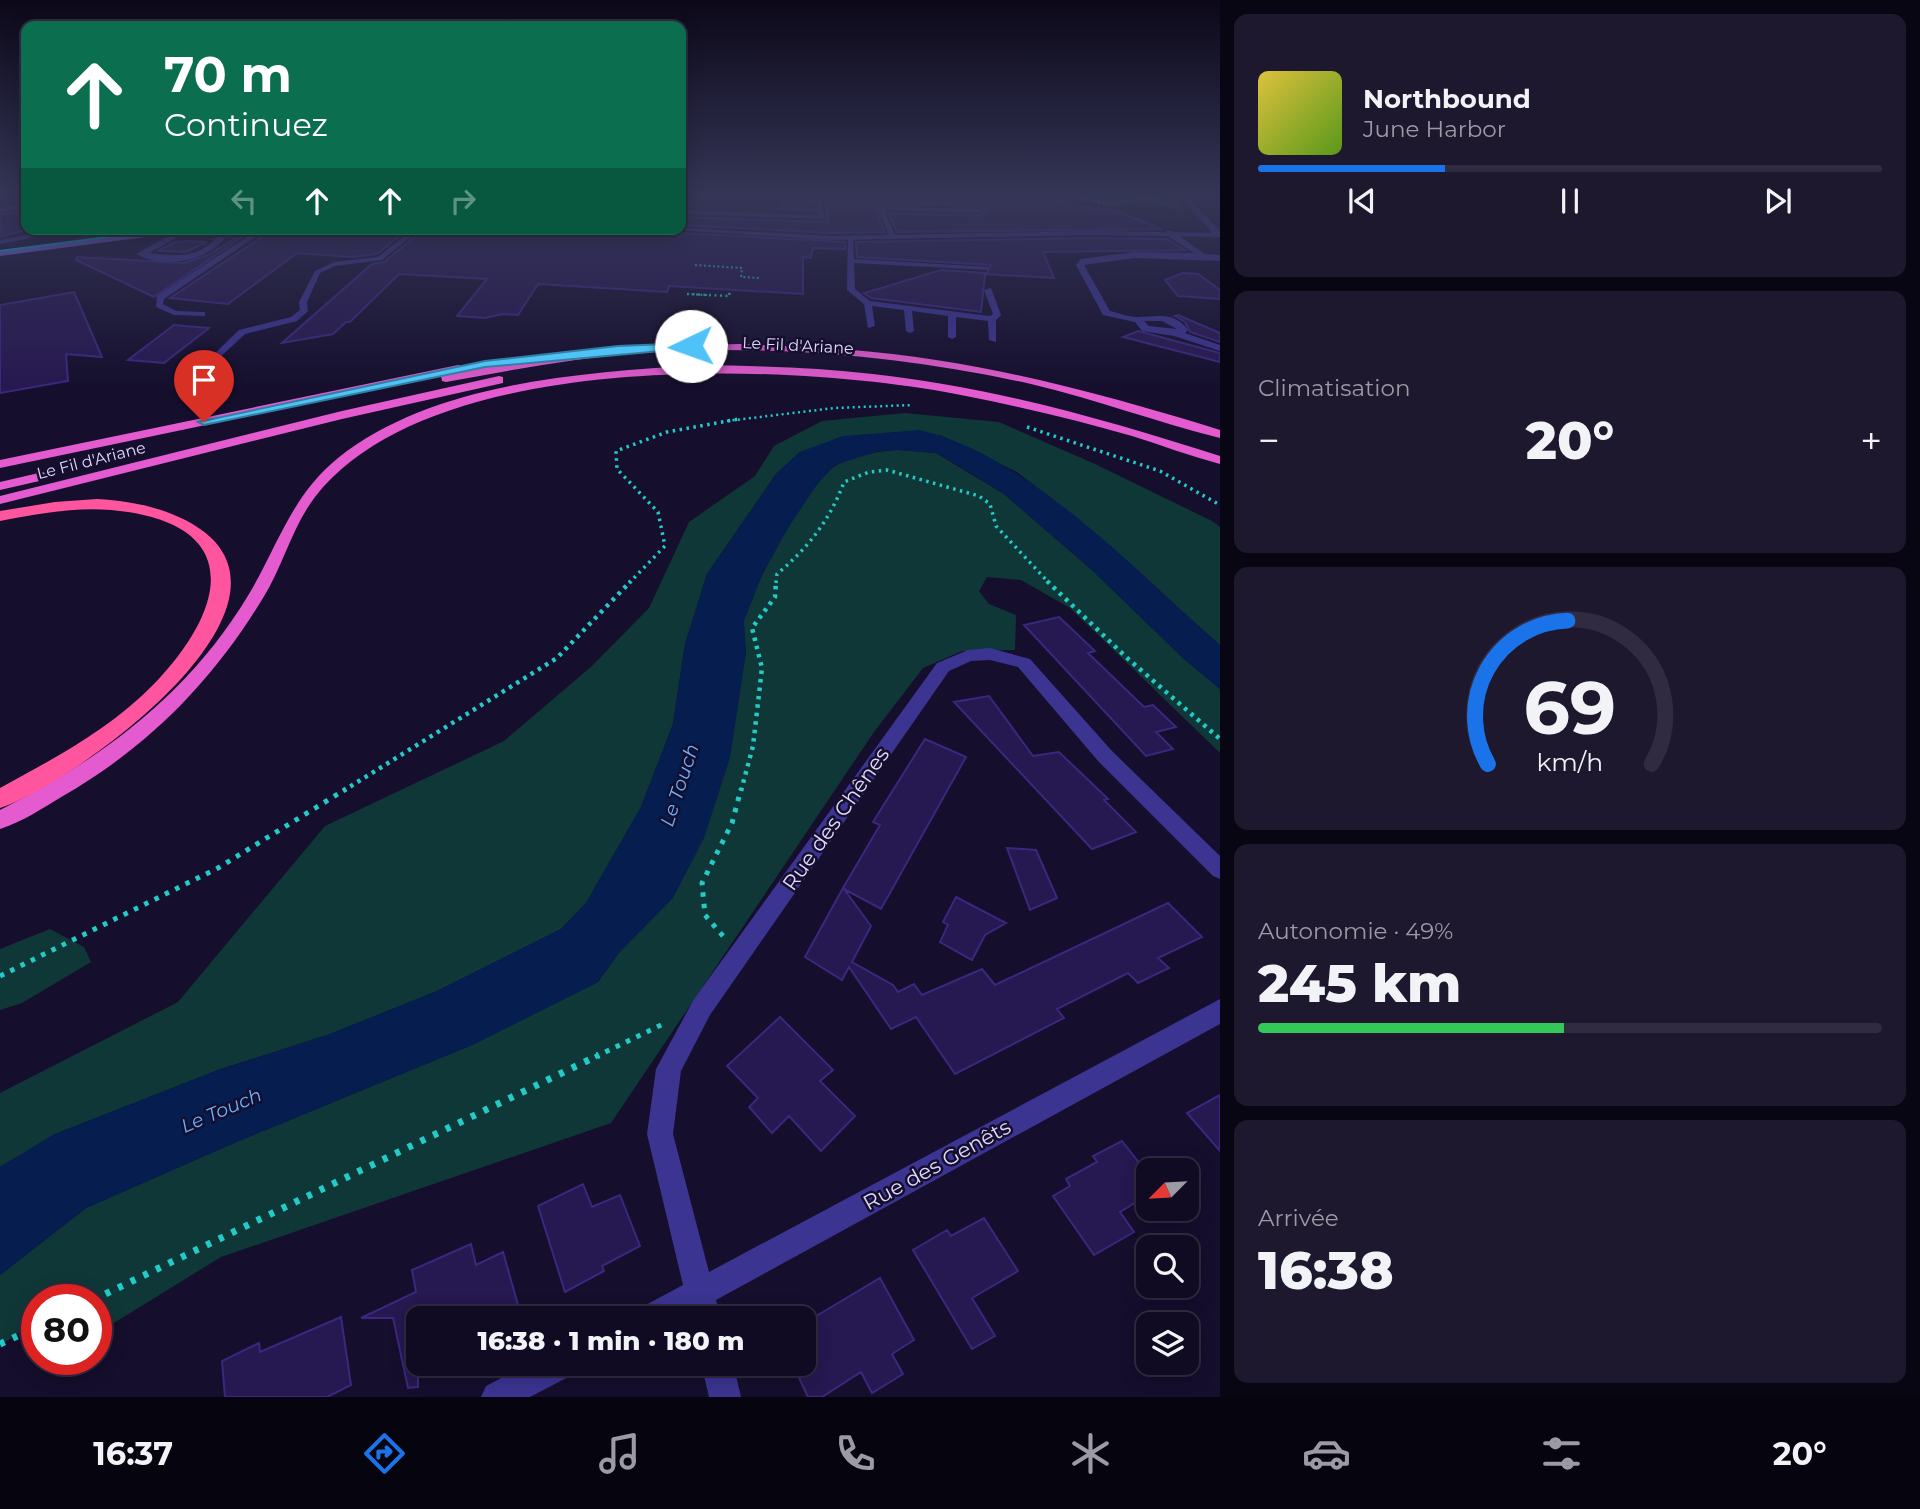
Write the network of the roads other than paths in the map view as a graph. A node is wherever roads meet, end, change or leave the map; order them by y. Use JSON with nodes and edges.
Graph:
{"nodes":[{"id":1,"x":202,"y":261,"type":"edge"},
{"id":2,"x":215,"y":261,"type":"edge"},
{"id":3,"x":360,"y":261,"type":"edge"},
{"id":4,"x":850,"y":261,"type":"edge"},
{"id":5,"x":854,"y":261,"type":"edge"},
{"id":6,"x":1089,"y":261,"type":"edge"},
{"id":7,"x":987,"y":268,"type":"dead end"},
{"id":8,"x":188,"y":270,"type":"dead end"},
{"id":9,"x":988,"y":290,"type":"dead end"},
{"id":10,"x":868,"y":303,"type":"junction"},
{"id":11,"x":908,"y":308,"type":"junction"},
{"id":12,"x":202,"y":314,"type":"dead end"},
{"id":13,"x":952,"y":314,"type":"junction"},
{"id":14,"x":992,"y":319,"type":"junction"},
{"id":15,"x":871,"y":326,"type":"dead end"},
{"id":16,"x":910,"y":331,"type":"dead end"},
{"id":17,"x":952,"y":337,"type":"dead end"},
{"id":18,"x":993,"y":340,"type":"dead end"},
{"id":19,"x":1220,"y":348,"type":"edge"},
{"id":20,"x":214,"y":358,"type":"dead end"},
{"id":21,"x":513,"y":363,"type":"junction"},
{"id":22,"x":1220,"y":434,"type":"edge"},
{"id":23,"x":1220,"y":452,"type":"edge"},
{"id":24,"x":1220,"y":460,"type":"edge"},
{"id":25,"x":0,"y":464,"type":"edge"},
{"id":26,"x":0,"y":486,"type":"edge"},
{"id":27,"x":0,"y":500,"type":"edge"},
{"id":28,"x":0,"y":516,"type":"edge"},
{"id":29,"x":0,"y":799,"type":"edge"},
{"id":30,"x":0,"y":820,"type":"edge"},
{"id":31,"x":1220,"y":870,"type":"edge"},
{"id":32,"x":1220,"y":1011,"type":"edge"},
{"id":33,"x":703,"y":1306,"type":"edge"},
{"id":34,"x":538,"y":1376,"type":"edge"},
{"id":35,"x":720,"y":1376,"type":"edge"},
{"id":36,"x":497,"y":1397,"type":"edge"},
{"id":37,"x":725,"y":1397,"type":"edge"}],
"edges":[{"from":1,"to":8,"type":"lane"},
{"from":2,"to":12,"type":"lane"},
{"from":3,"to":20,"type":"lane"},
{"from":4,"to":10,"type":"lane"},
{"from":5,"to":7,"type":"lane"},
{"from":6,"to":19,"type":"street"},
{"from":9,"to":14,"type":"lane"},
{"from":10,"to":11,"type":"lane"},
{"from":10,"to":15,"type":"lane"},
{"from":11,"to":13,"type":"lane"},
{"from":11,"to":16,"type":"lane"},
{"from":13,"to":14,"type":"lane"},
{"from":13,"to":17,"type":"lane"},
{"from":14,"to":18,"type":"lane"},
{"from":21,"to":22,"type":"highway","name":"Le Fil d'Ariane"},
{"from":21,"to":25,"type":"highway"},
{"from":21,"to":26,"type":"highway","name":"Le Fil d'Ariane"},
{"from":23,"to":27,"type":"highway","name":"Le Fil d'Ariane"},
{"from":24,"to":30,"type":"highway"},
{"from":28,"to":29,"type":"highway"},
{"from":31,"to":33,"type":"street","name":"Rue des Chênes"},
{"from":32,"to":33,"type":"street","name":"Rue des Genêts"},
{"from":34,"to":36,"type":"street"},
{"from":35,"to":37,"type":"street"}]}
